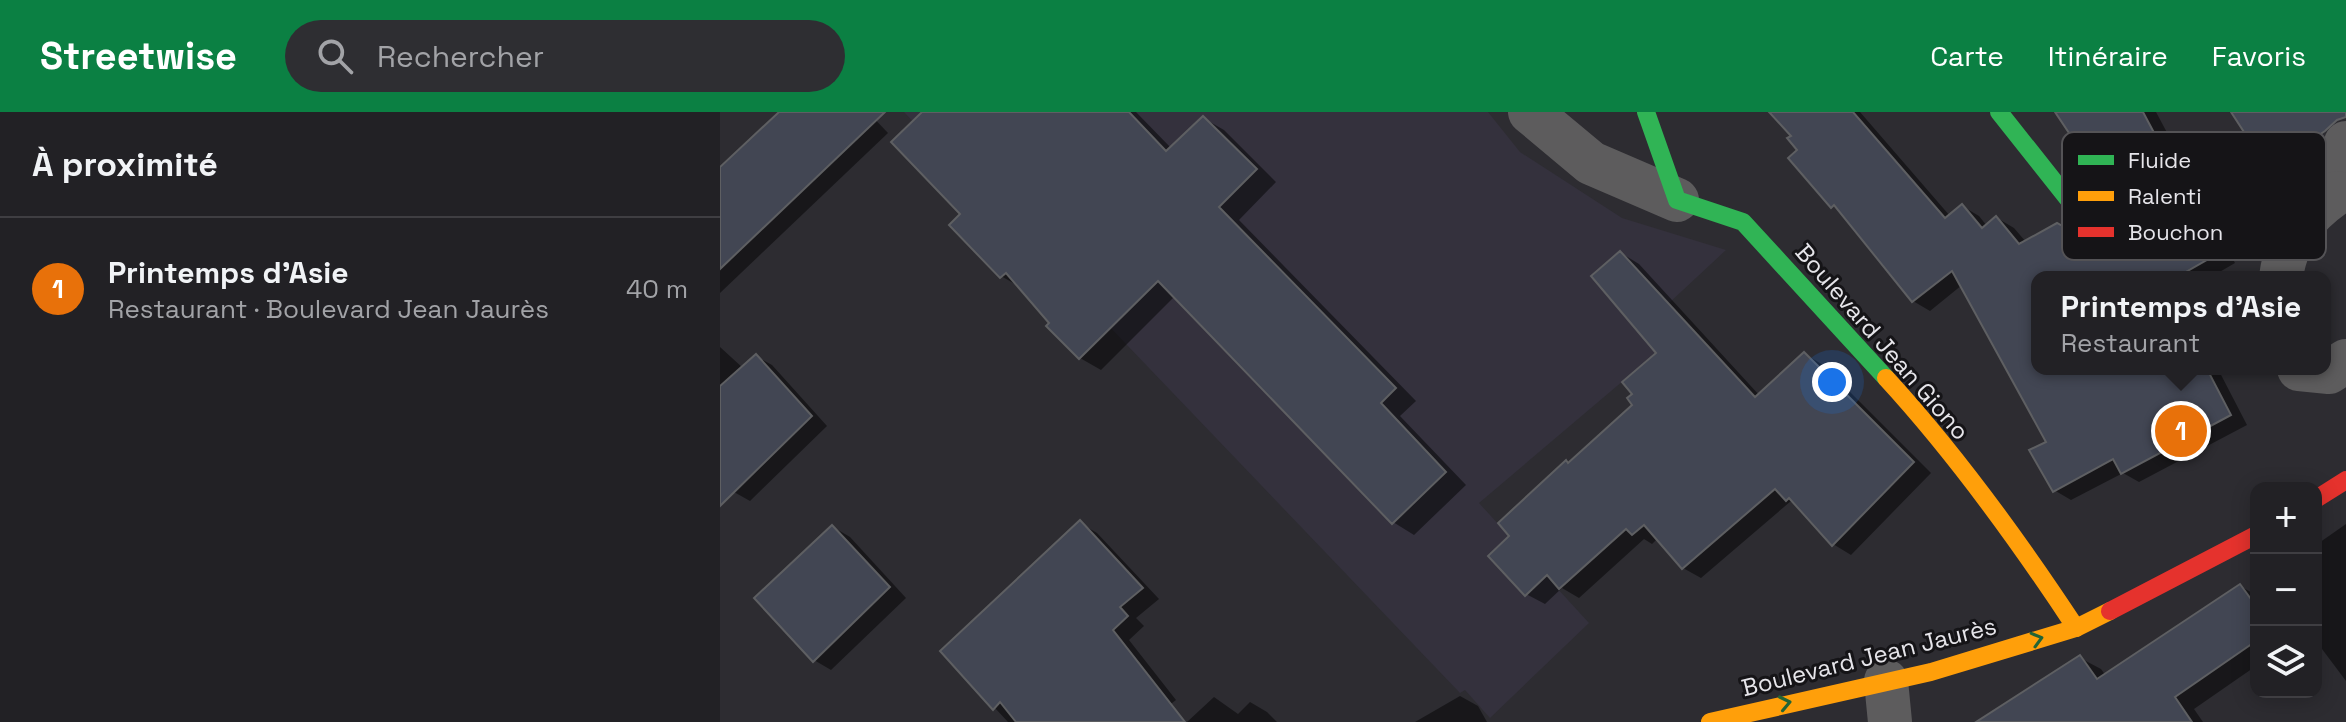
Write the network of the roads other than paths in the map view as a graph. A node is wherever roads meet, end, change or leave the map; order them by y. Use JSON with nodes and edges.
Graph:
{"nodes":[{"id":1,"x":1530,"y":112,"type":"edge"},
{"id":2,"x":1646,"y":112,"type":"edge"},
{"id":3,"x":1999,"y":112,"type":"edge"},
{"id":4,"x":2346,"y":143,"type":"edge"},
{"id":5,"x":2062,"y":191,"type":"edge"},
{"id":6,"x":2342,"y":195,"type":"edge"},
{"id":7,"x":1677,"y":200,"type":"junction"},
{"id":8,"x":2346,"y":480,"type":"edge"},
{"id":9,"x":2322,"y":495,"type":"edge"},
{"id":10,"x":2250,"y":538,"type":"edge"},
{"id":11,"x":2076,"y":628,"type":"junction"},
{"id":12,"x":1888,"y":702,"type":"edge"},
{"id":13,"x":1710,"y":722,"type":"edge"}],
"edges":[{"from":1,"to":7,"type":"street"},
{"from":2,"to":7,"type":"street"},
{"from":3,"to":5,"type":"street"},
{"from":4,"to":6,"type":"street"},
{"from":7,"to":11,"type":"street","name":"Boulevard Jean Giono"},
{"from":8,"to":9,"type":"street"},
{"from":10,"to":11,"type":"street","name":"Boulevard Jean Jaurès"},
{"from":12,"to":11,"type":"street","name":"Boulevard Jean Jaurès","one_way":true},
{"from":13,"to":12,"type":"street","name":"Boulevard Jean Jaurès","one_way":true}]}
